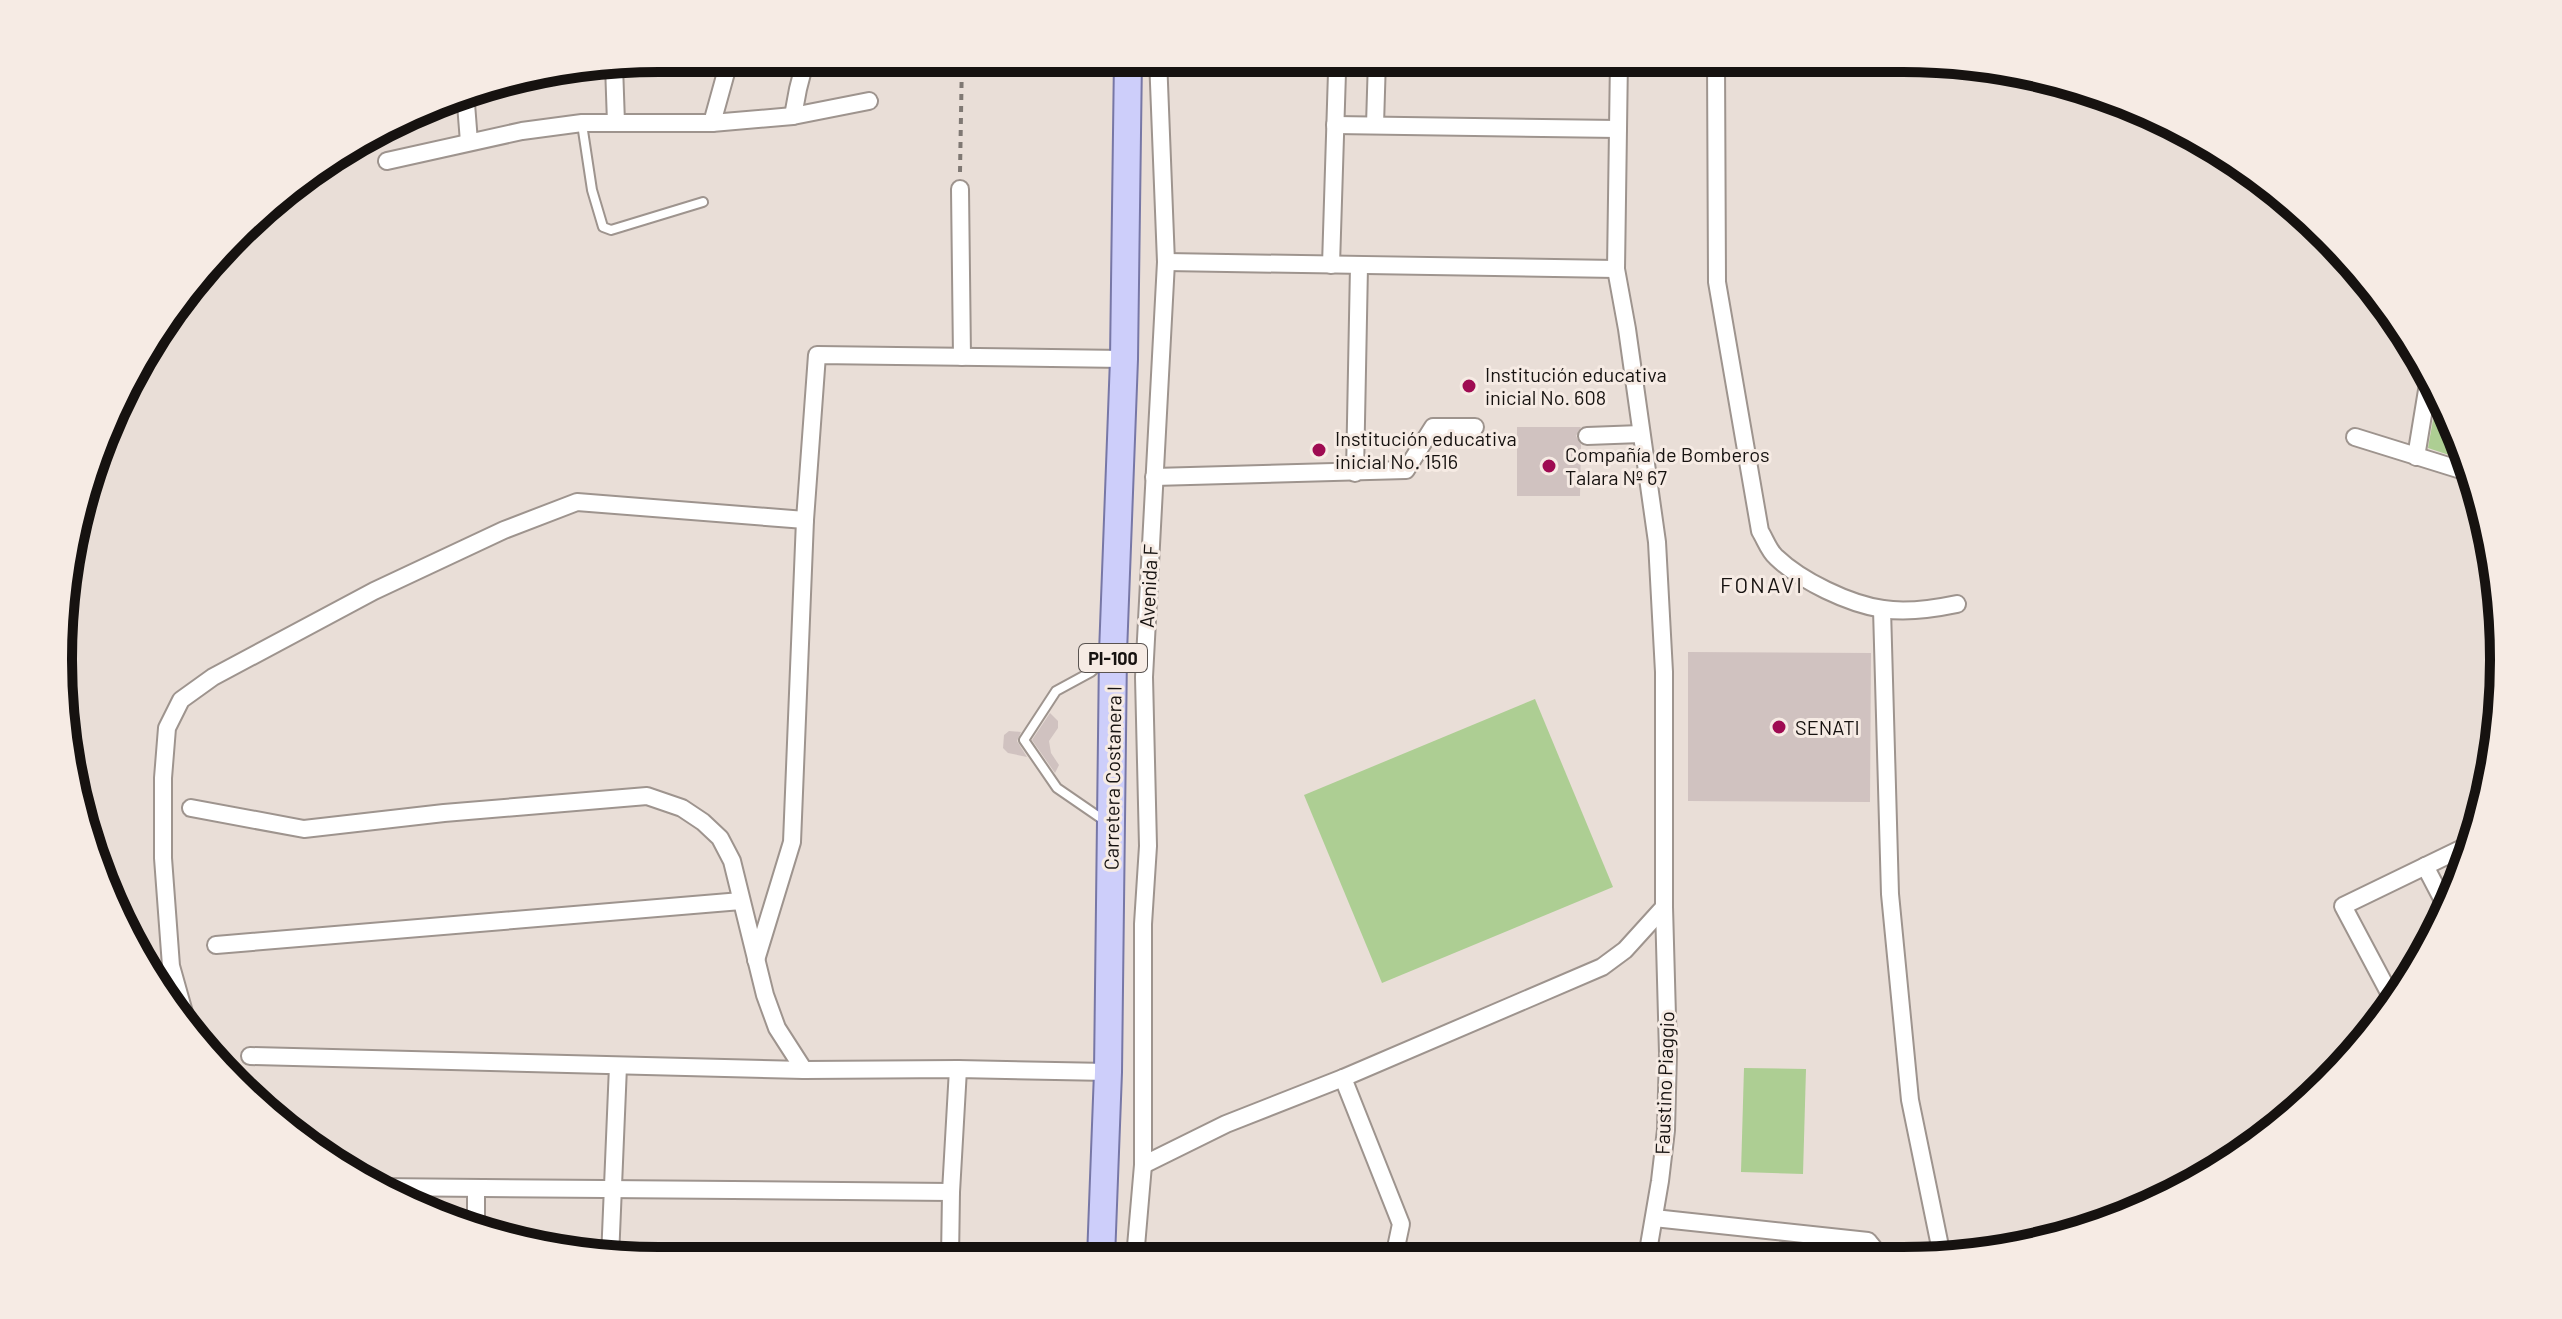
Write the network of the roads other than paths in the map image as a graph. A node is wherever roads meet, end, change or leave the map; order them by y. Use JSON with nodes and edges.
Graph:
{"nodes":[{"id":1,"x":726,"y":72,"type":"edge"},
{"id":2,"x":803,"y":72,"type":"edge"},
{"id":3,"x":1128,"y":72,"type":"edge"},
{"id":4,"x":1159,"y":72,"type":"edge"},
{"id":5,"x":1337,"y":72,"type":"dead end"},
{"id":6,"x":1377,"y":72,"type":"edge"},
{"id":7,"x":1619,"y":72,"type":"edge"},
{"id":8,"x":1716,"y":72,"type":"edge"},
{"id":9,"x":614,"y":74,"type":"edge"},
{"id":10,"x":869,"y":101,"type":"dead end"},
{"id":11,"x":466,"y":105,"type":"edge"},
{"id":12,"x":793,"y":116,"type":"junction"},
{"id":13,"x":582,"y":123,"type":"junction"},
{"id":14,"x":616,"y":123,"type":"junction"},
{"id":15,"x":712,"y":123,"type":"junction"},
{"id":16,"x":1335,"y":125,"type":"junction"},
{"id":17,"x":1375,"y":125,"type":"junction"},
{"id":18,"x":1618,"y":129,"type":"junction"},
{"id":19,"x":469,"y":142,"type":"junction"},
{"id":20,"x":387,"y":161,"type":"dead end"},
{"id":21,"x":960,"y":189,"type":"road end"},
{"id":22,"x":703,"y":202,"type":"dead end"},
{"id":23,"x":1166,"y":262,"type":"junction"},
{"id":24,"x":1331,"y":265,"type":"junction"},
{"id":25,"x":1359,"y":266,"type":"junction"},
{"id":26,"x":1616,"y":269,"type":"junction"},
{"id":27,"x":962,"y":357,"type":"junction"},
{"id":28,"x":1124,"y":359,"type":"junction"},
{"id":29,"x":2426,"y":395,"type":"edge"},
{"id":30,"x":1475,"y":427,"type":"dead end"},
{"id":31,"x":1641,"y":434,"type":"junction"},
{"id":32,"x":1587,"y":436,"type":"dead end"},
{"id":33,"x":2355,"y":437,"type":"dead end"},
{"id":34,"x":2416,"y":457,"type":"junction"},
{"id":35,"x":2458,"y":469,"type":"edge"},
{"id":36,"x":1355,"y":473,"type":"junction"},
{"id":37,"x":1154,"y":477,"type":"junction"},
{"id":38,"x":805,"y":520,"type":"junction"},
{"id":39,"x":1957,"y":604,"type":"dead end"},
{"id":40,"x":1882,"y":609,"type":"junction"},
{"id":41,"x":1113,"y":653,"type":"junction"},
{"id":42,"x":191,"y":808,"type":"dead end"},
{"id":43,"x":1111,"y":826,"type":"junction"},
{"id":44,"x":2458,"y":850,"type":"edge"},
{"id":45,"x":2425,"y":866,"type":"junction"},
{"id":46,"x":2440,"y":895,"type":"edge"},
{"id":47,"x":741,"y":901,"type":"junction"},
{"id":48,"x":1664,"y":907,"type":"junction"},
{"id":49,"x":216,"y":945,"type":"dead end"},
{"id":50,"x":756,"y":960,"type":"junction"},
{"id":51,"x":2388,"y":990,"type":"edge"},
{"id":52,"x":180,"y":999,"type":"edge"},
{"id":53,"x":250,"y":1056,"type":"dead end"},
{"id":54,"x":618,"y":1066,"type":"junction"},
{"id":55,"x":958,"y":1069,"type":"junction"},
{"id":56,"x":804,"y":1070,"type":"junction"},
{"id":57,"x":1108,"y":1072,"type":"junction"},
{"id":58,"x":1343,"y":1078,"type":"junction"},
{"id":59,"x":1143,"y":1165,"type":"junction"},
{"id":60,"x":403,"y":1187,"type":"edge"},
{"id":61,"x":476,"y":1188,"type":"junction"},
{"id":62,"x":612,"y":1189,"type":"junction"},
{"id":63,"x":951,"y":1192,"type":"junction"},
{"id":64,"x":476,"y":1218,"type":"edge"},
{"id":65,"x":1654,"y":1218,"type":"junction"},
{"id":66,"x":612,"y":1245,"type":"edge"},
{"id":67,"x":1940,"y":1246,"type":"edge"},
{"id":68,"x":950,"y":1247,"type":"edge"},
{"id":69,"x":1101,"y":1247,"type":"edge"},
{"id":70,"x":1136,"y":1247,"type":"edge"},
{"id":71,"x":1396,"y":1247,"type":"edge"},
{"id":72,"x":1649,"y":1247,"type":"edge"},
{"id":73,"x":1873,"y":1247,"type":"edge"}],
"edges":[{"from":1,"to":15,"type":"street"},
{"from":2,"to":12,"type":"street"},
{"from":3,"to":28,"type":"main road","name":"Carretera Costanera I","number":"PI-100"},
{"from":4,"to":23,"type":"street","name":"Avenida F"},
{"from":5,"to":16,"type":"street"},
{"from":6,"to":17,"type":"street"},
{"from":7,"to":18,"type":"street","name":"Faustino Piaggio"},
{"from":8,"to":40,"type":"street"},
{"from":9,"to":14,"type":"street"},
{"from":10,"to":12,"type":"street"},
{"from":11,"to":19,"type":"street"},
{"from":12,"to":15,"type":"street"},
{"from":13,"to":14,"type":"street"},
{"from":13,"to":19,"type":"street"},
{"from":13,"to":22,"type":"lane"},
{"from":14,"to":15,"type":"street"},
{"from":16,"to":17,"type":"street"},
{"from":16,"to":24,"type":"street"},
{"from":17,"to":18,"type":"street"},
{"from":18,"to":26,"type":"street","name":"Faustino Piaggio"},
{"from":19,"to":20,"type":"street"},
{"from":21,"to":27,"type":"street"},
{"from":23,"to":24,"type":"street"},
{"from":23,"to":37,"type":"street","name":"Avenida F"},
{"from":24,"to":25,"type":"street"},
{"from":25,"to":26,"type":"street"},
{"from":25,"to":36,"type":"street"},
{"from":26,"to":31,"type":"street","name":"Faustino Piaggio"},
{"from":27,"to":28,"type":"street"},
{"from":27,"to":38,"type":"street"},
{"from":28,"to":41,"type":"main road","name":"Carretera Costanera I","number":"PI-100"},
{"from":29,"to":34,"type":"street"},
{"from":30,"to":36,"type":"street"},
{"from":31,"to":32,"type":"street"},
{"from":31,"to":48,"type":"street","name":"Faustino Piaggio"},
{"from":33,"to":34,"type":"street"},
{"from":34,"to":35,"type":"street"},
{"from":36,"to":37,"type":"street"},
{"from":37,"to":59,"type":"street","name":"Avenida F"},
{"from":38,"to":50,"type":"street"},
{"from":38,"to":52,"type":"street"},
{"from":39,"to":40,"type":"street"},
{"from":40,"to":67,"type":"street"},
{"from":41,"to":43,"type":"main road","name":"Carretera Costanera I","number":"PI-100"},
{"from":41,"to":43,"type":"lane"},
{"from":42,"to":47,"type":"street"},
{"from":43,"to":57,"type":"main road","name":"Carretera Costanera I","number":"PI-100"},
{"from":44,"to":45,"type":"street"},
{"from":45,"to":46,"type":"street"},
{"from":45,"to":51,"type":"street"},
{"from":47,"to":49,"type":"street"},
{"from":47,"to":50,"type":"street"},
{"from":48,"to":58,"type":"street"},
{"from":48,"to":65,"type":"street","name":"Faustino Piaggio"},
{"from":50,"to":56,"type":"street"},
{"from":53,"to":54,"type":"street"},
{"from":54,"to":56,"type":"street"},
{"from":54,"to":62,"type":"street"},
{"from":55,"to":56,"type":"street"},
{"from":55,"to":57,"type":"street"},
{"from":55,"to":63,"type":"street"},
{"from":57,"to":69,"type":"main road","name":"Carretera Costanera I","number":"PI-100"},
{"from":58,"to":59,"type":"street"},
{"from":58,"to":71,"type":"street"},
{"from":59,"to":70,"type":"street","name":"Avenida F"},
{"from":60,"to":61,"type":"street"},
{"from":61,"to":62,"type":"street"},
{"from":61,"to":64,"type":"street"},
{"from":62,"to":63,"type":"street"},
{"from":62,"to":66,"type":"street"},
{"from":63,"to":68,"type":"street"},
{"from":65,"to":72,"type":"street","name":"Faustino Piaggio"},
{"from":65,"to":73,"type":"street"}]}
